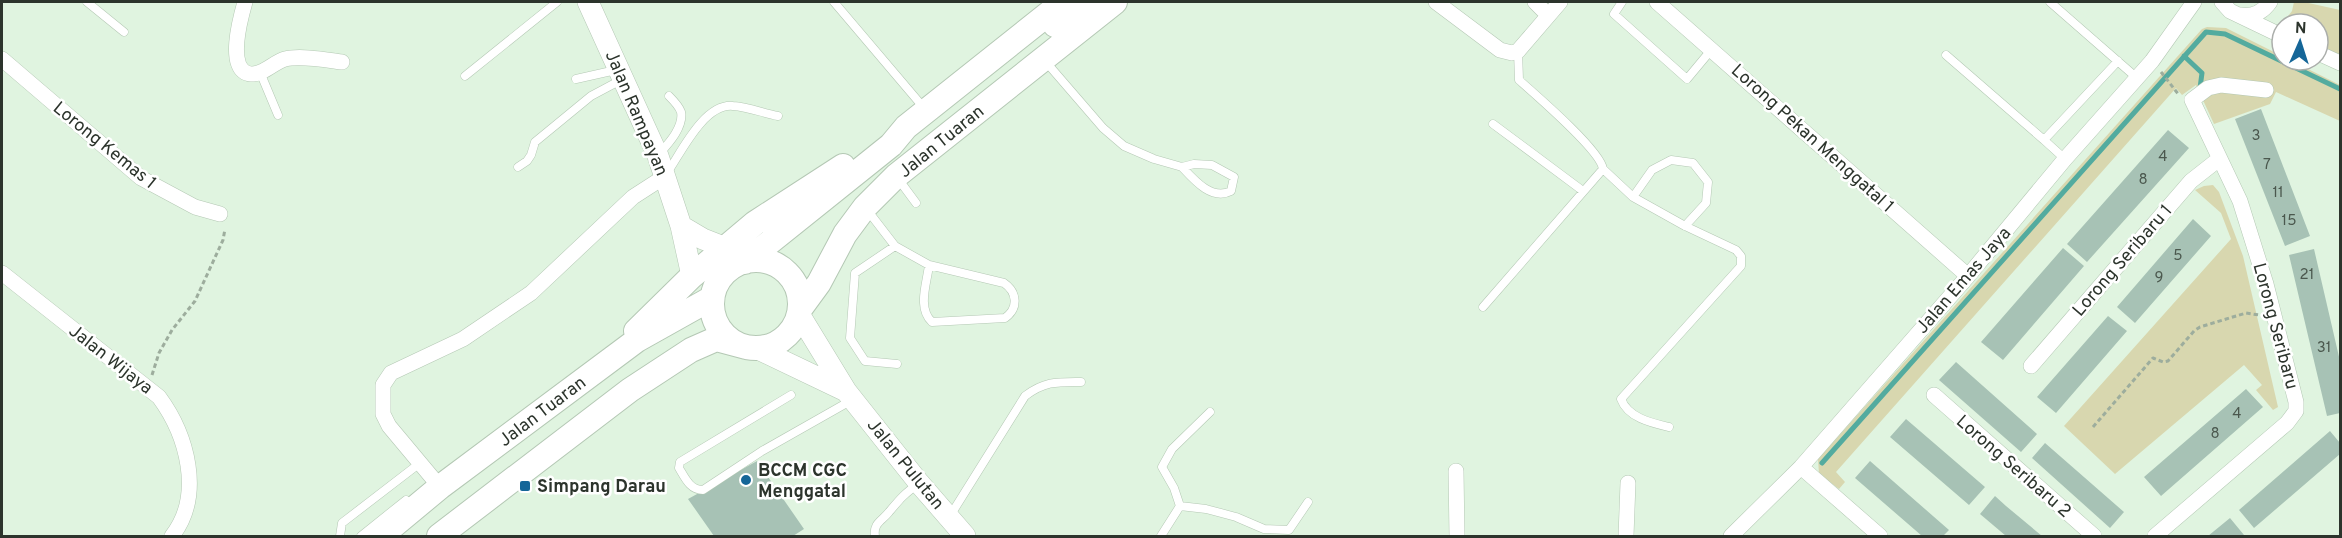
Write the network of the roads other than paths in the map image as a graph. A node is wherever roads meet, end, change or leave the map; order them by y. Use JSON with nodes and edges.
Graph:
{"nodes":[{"id":1,"x":87,"y":2,"type":"edge"},
{"id":2,"x":245,"y":2,"type":"edge"},
{"id":3,"x":556,"y":2,"type":"edge"},
{"id":4,"x":588,"y":2,"type":"edge"},
{"id":5,"x":834,"y":2,"type":"edge"},
{"id":6,"x":1063,"y":2,"type":"edge"},
{"id":7,"x":1084,"y":2,"type":"edge"},
{"id":8,"x":1115,"y":2,"type":"edge"},
{"id":9,"x":1436,"y":2,"type":"edge"},
{"id":10,"x":1534,"y":2,"type":"edge"},
{"id":11,"x":1560,"y":2,"type":"edge"},
{"id":12,"x":1622,"y":2,"type":"edge"},
{"id":13,"x":1657,"y":2,"type":"edge"},
{"id":14,"x":2050,"y":2,"type":"edge"},
{"id":15,"x":2270,"y":2,"type":"edge"},
{"id":16,"x":2223,"y":4,"type":"edge"},
{"id":17,"x":2190,"y":8,"type":"edge"},
{"id":18,"x":2237,"y":14,"type":"junction"},
{"id":19,"x":1548,"y":15,"type":"junction"},
{"id":20,"x":2270,"y":30,"type":"edge"},
{"id":21,"x":124,"y":32,"type":"dead end"},
{"id":22,"x":1712,"y":49,"type":"junction"},
{"id":23,"x":1518,"y":51,"type":"junction"},
{"id":24,"x":1946,"y":55,"type":"dead end"},
{"id":25,"x":2,"y":59,"type":"edge"},
{"id":26,"x":1043,"y":59,"type":"junction"},
{"id":27,"x":2118,"y":61,"type":"junction"},
{"id":28,"x":342,"y":62,"type":"dead end"},
{"id":29,"x":260,"y":72,"type":"junction"},
{"id":30,"x":620,"y":74,"type":"junction"},
{"id":31,"x":465,"y":76,"type":"dead end"},
{"id":32,"x":2137,"y":78,"type":"junction"},
{"id":33,"x":576,"y":79,"type":"dead end"},
{"id":34,"x":2266,"y":90,"type":"dead end"},
{"id":35,"x":669,"y":96,"type":"dead end"},
{"id":36,"x":927,"y":111,"type":"junction"},
{"id":37,"x":278,"y":115,"type":"dead end"},
{"id":38,"x":778,"y":116,"type":"dead end"},
{"id":39,"x":1493,"y":124,"type":"dead end"},
{"id":40,"x":2044,"y":140,"type":"junction"},
{"id":41,"x":658,"y":156,"type":"junction"},
{"id":42,"x":2065,"y":159,"type":"junction"},
{"id":43,"x":2219,"y":159,"type":"junction"},
{"id":44,"x":518,"y":167,"type":"dead end"},
{"id":45,"x":1182,"y":167,"type":"junction"},
{"id":46,"x":1603,"y":169,"type":"junction"},
{"id":47,"x":896,"y":176,"type":"junction"},
{"id":48,"x":664,"y":177,"type":"junction"},
{"id":49,"x":1583,"y":190,"type":"junction"},
{"id":50,"x":1633,"y":197,"type":"junction"},
{"id":51,"x":916,"y":203,"type":"dead end"},
{"id":52,"x":865,"y":207,"type":"junction"},
{"id":53,"x":220,"y":214,"type":"road end"},
{"id":54,"x":681,"y":226,"type":"junction"},
{"id":55,"x":1685,"y":226,"type":"junction"},
{"id":56,"x":895,"y":246,"type":"junction"},
{"id":57,"x":735,"y":255,"type":"junction"},
{"id":58,"x":929,"y":265,"type":"junction"},
{"id":59,"x":2,"y":273,"type":"edge"},
{"id":60,"x":693,"y":276,"type":"junction"},
{"id":61,"x":1968,"y":276,"type":"junction"},
{"id":62,"x":712,"y":298,"type":"junction"},
{"id":63,"x":1483,"y":307,"type":"dead end"},
{"id":64,"x":799,"y":312,"type":"junction"},
{"id":65,"x":751,"y":348,"type":"junction"},
{"id":66,"x":614,"y":358,"type":"junction"},
{"id":67,"x":897,"y":364,"type":"dead end"},
{"id":68,"x":2031,"y":366,"type":"dead end"},
{"id":69,"x":1081,"y":382,"type":"dead end"},
{"id":70,"x":791,"y":395,"type":"dead end"},
{"id":71,"x":850,"y":395,"type":"junction"},
{"id":72,"x":1934,"y":395,"type":"dead end"},
{"id":73,"x":1210,"y":412,"type":"dead end"},
{"id":74,"x":1670,"y":427,"type":"dead end"},
{"id":75,"x":420,"y":463,"type":"junction"},
{"id":76,"x":1800,"y":467,"type":"junction"},
{"id":77,"x":1456,"y":471,"type":"dead end"},
{"id":78,"x":432,"y":483,"type":"junction"},
{"id":79,"x":919,"y":483,"type":"junction"},
{"id":80,"x":1628,"y":483,"type":"dead end"},
{"id":81,"x":415,"y":492,"type":"dead end"},
{"id":82,"x":1308,"y":502,"type":"dead end"},
{"id":83,"x":1180,"y":506,"type":"junction"},
{"id":84,"x":949,"y":517,"type":"junction"},
{"id":85,"x":1876,"y":535,"type":"edge"},
{"id":86,"x":172,"y":537,"type":"edge"},
{"id":87,"x":340,"y":537,"type":"edge"},
{"id":88,"x":361,"y":537,"type":"edge"},
{"id":89,"x":381,"y":537,"type":"edge"},
{"id":90,"x":439,"y":537,"type":"edge"},
{"id":91,"x":875,"y":537,"type":"edge"},
{"id":92,"x":965,"y":537,"type":"edge"},
{"id":93,"x":1161,"y":537,"type":"edge"},
{"id":94,"x":1457,"y":537,"type":"edge"},
{"id":95,"x":1626,"y":537,"type":"edge"},
{"id":96,"x":1731,"y":537,"type":"edge"},
{"id":97,"x":2094,"y":537,"type":"edge"},
{"id":98,"x":2155,"y":537,"type":"edge"}],
"edges":[{"from":1,"to":21,"type":"lane"},
{"from":2,"to":29,"type":"street"},
{"from":3,"to":31,"type":"lane"},
{"from":4,"to":30,"type":"street","name":"Jalan Rampayan"},
{"from":5,"to":36,"type":"lane"},
{"from":6,"to":36,"type":"main road","name":"Jalan Tuaran"},
{"from":7,"to":36,"type":"main road"},
{"from":8,"to":26,"type":"main road","name":"Jalan Tuaran"},
{"from":9,"to":23,"type":"street"},
{"from":10,"to":19,"type":"street"},
{"from":11,"to":19,"type":"street"},
{"from":12,"to":22,"type":"lane"},
{"from":13,"to":22,"type":"street","name":"Lorong Pekan Menggatal 1"},
{"from":14,"to":27,"type":"lane"},
{"from":15,"to":18,"type":"street"},
{"from":16,"to":17,"type":"street"},
{"from":16,"to":18,"type":"street"},
{"from":17,"to":32,"type":"street","name":"Jalan Emas Jaya"},
{"from":18,"to":20,"type":"street"},
{"from":19,"to":23,"type":"street"},
{"from":22,"to":61,"type":"street","name":"Lorong Pekan Menggatal 1"},
{"from":23,"to":46,"type":"lane"},
{"from":24,"to":40,"type":"lane"},
{"from":25,"to":53,"type":"street","name":"Lorong Kemas 1"},
{"from":26,"to":45,"type":"lane"},
{"from":26,"to":47,"type":"main road","name":"Jalan Tuaran"},
{"from":27,"to":32,"type":"lane"},
{"from":27,"to":40,"type":"lane"},
{"from":28,"to":29,"type":"street"},
{"from":29,"to":37,"type":"lane"},
{"from":30,"to":33,"type":"lane"},
{"from":30,"to":41,"type":"street","name":"Jalan Rampayan"},
{"from":30,"to":44,"type":"lane"},
{"from":32,"to":42,"type":"street","name":"Jalan Emas Jaya"},
{"from":34,"to":43,"type":"street","name":"Lorong Seribaru"},
{"from":35,"to":41,"type":"lane"},
{"from":36,"to":57,"type":"main road","name":"Jalan Tuaran"},
{"from":38,"to":48,"type":"lane"},
{"from":39,"to":49,"type":"lane"},
{"from":40,"to":42,"type":"lane"},
{"from":41,"to":48,"type":"street","name":"Jalan Rampayan"},
{"from":42,"to":61,"type":"street","name":"Jalan Emas Jaya"},
{"from":43,"to":68,"type":"street","name":"Lorong Seribaru 1"},
{"from":43,"to":98,"type":"street","name":"Lorong Seribaru"},
{"from":45,"to":45,"type":"lane"},
{"from":46,"to":49,"type":"lane"},
{"from":46,"to":50,"type":"lane"},
{"from":47,"to":51,"type":"lane"},
{"from":47,"to":52,"type":"main road","name":"Jalan Tuaran"},
{"from":48,"to":54,"type":"street","name":"Jalan Rampayan"},
{"from":48,"to":75,"type":"street"},
{"from":49,"to":63,"type":"lane"},
{"from":50,"to":55,"type":"lane"},
{"from":50,"to":55,"type":"lane"},
{"from":52,"to":56,"type":"lane"},
{"from":52,"to":64,"type":"main road","name":"Jalan Tuaran"},
{"from":54,"to":57,"type":"street"},
{"from":54,"to":60,"type":"street","name":"Jalan Rampayan"},
{"from":55,"to":74,"type":"lane"},
{"from":56,"to":58,"type":"lane"},
{"from":56,"to":67,"type":"lane"},
{"from":57,"to":60,"type":"main road"},
{"from":57,"to":62,"type":"main road"},
{"from":57,"to":64,"type":"main road"},
{"from":58,"to":58,"type":"lane"},
{"from":59,"to":86,"type":"street","name":"Jalan Wijaya"},
{"from":60,"to":66,"type":"main road"},
{"from":61,"to":76,"type":"street","name":"Jalan Emas Jaya"},
{"from":62,"to":65,"type":"main road"},
{"from":62,"to":66,"type":"main road","name":"Jalan Tuaran"},
{"from":64,"to":65,"type":"main road"},
{"from":64,"to":71,"type":"street","name":"Jalan Pulutan"},
{"from":65,"to":71,"type":"street","name":"Jalan Pulutan"},
{"from":65,"to":90,"type":"main road","name":"Jalan Tuaran"},
{"from":66,"to":78,"type":"main road","name":"Jalan Tuaran"},
{"from":69,"to":84,"type":"lane"},
{"from":70,"to":71,"type":"lane"},
{"from":71,"to":79,"type":"street","name":"Jalan Pulutan"},
{"from":72,"to":97,"type":"street","name":"Lorong Seribaru 2"},
{"from":73,"to":83,"type":"lane"},
{"from":75,"to":78,"type":"street"},
{"from":75,"to":87,"type":"lane"},
{"from":76,"to":85,"type":"street"},
{"from":76,"to":96,"type":"street","name":"Jalan Emas Jaya"},
{"from":77,"to":94,"type":"street"},
{"from":78,"to":89,"type":"main road","name":"Jalan Tuaran"},
{"from":79,"to":84,"type":"street","name":"Jalan Pulutan"},
{"from":79,"to":91,"type":"lane"},
{"from":80,"to":95,"type":"street"},
{"from":81,"to":88,"type":"lane"},
{"from":82,"to":83,"type":"lane"},
{"from":83,"to":93,"type":"lane"},
{"from":84,"to":92,"type":"street","name":"Jalan Pulutan"}]}
